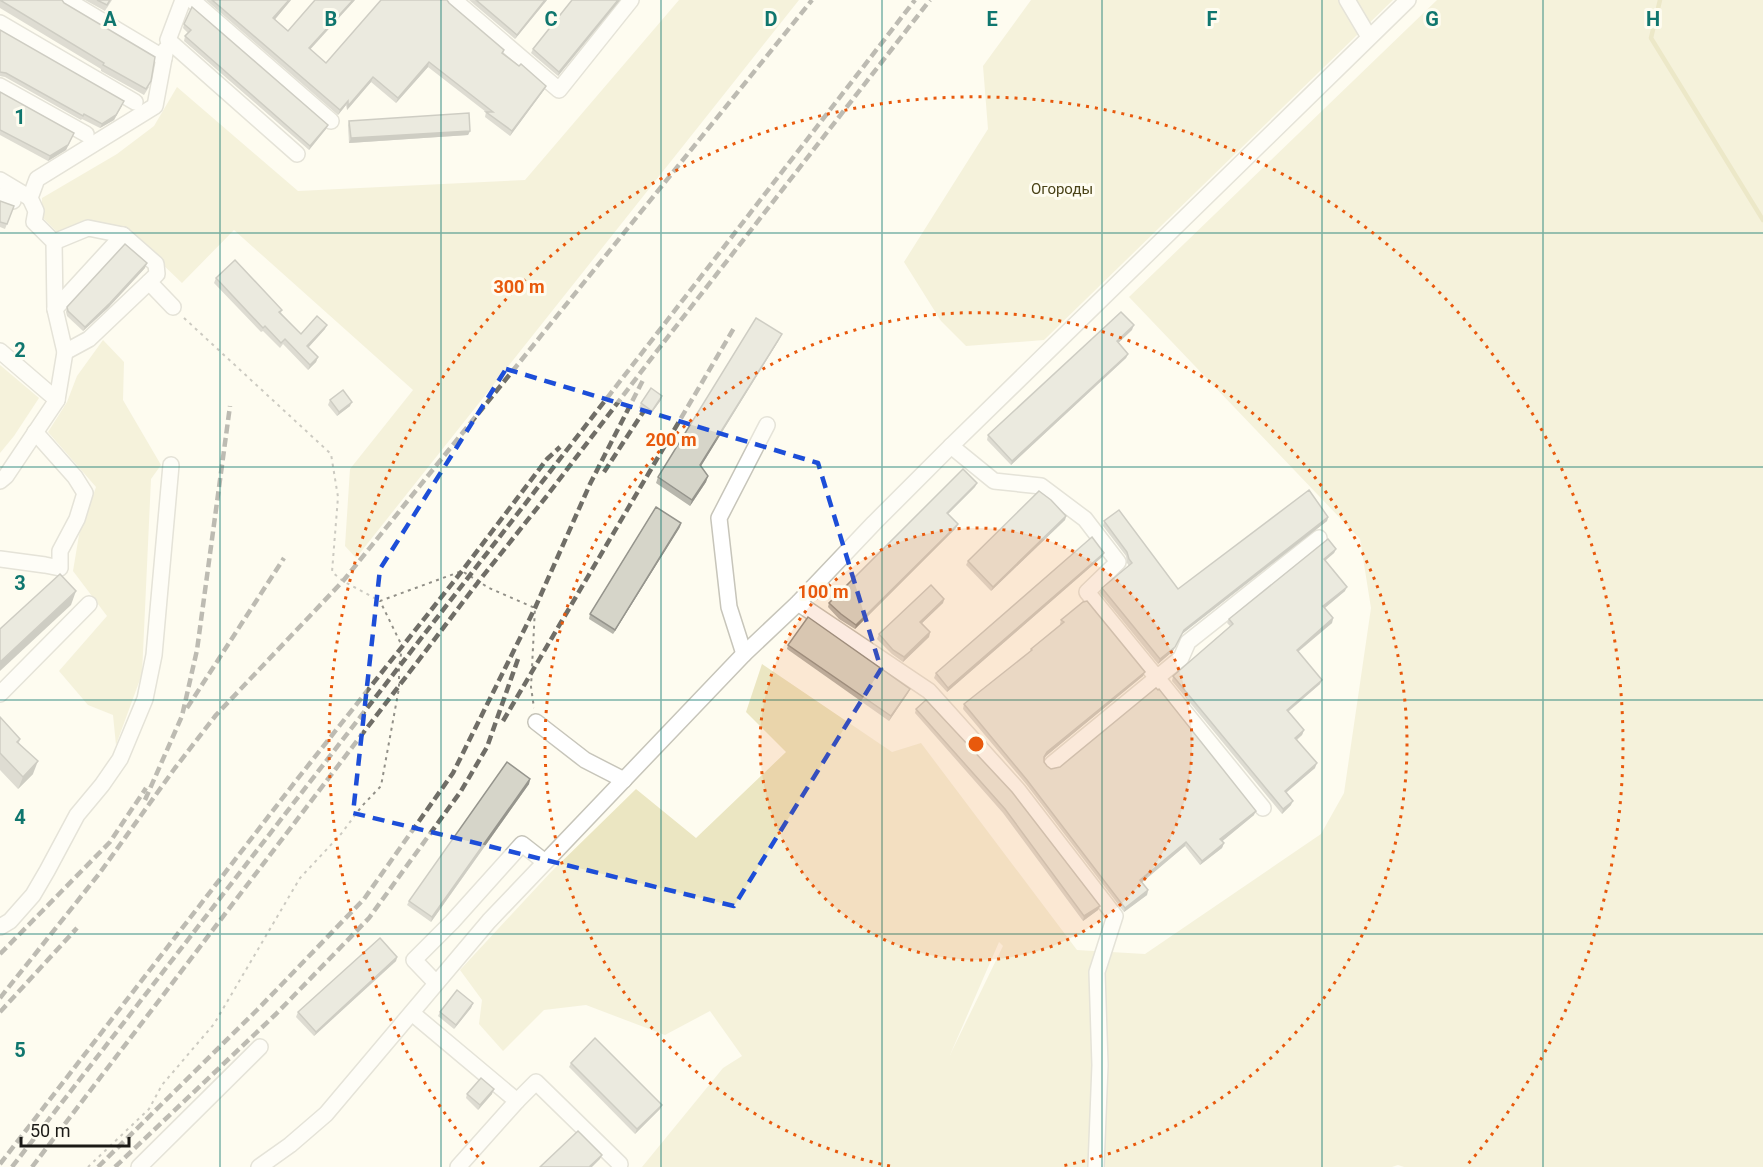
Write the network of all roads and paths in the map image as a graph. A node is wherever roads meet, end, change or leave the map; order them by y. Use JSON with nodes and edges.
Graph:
{"nodes":[{"id":1,"x":67,"y":0,"type":"edge"},
{"id":2,"x":183,"y":0,"type":"edge"},
{"id":3,"x":192,"y":0,"type":"edge"},
{"id":4,"x":454,"y":0,"type":"edge"},
{"id":5,"x":631,"y":0,"type":"edge"},
{"id":6,"x":1347,"y":0,"type":"edge"},
{"id":7,"x":1408,"y":0,"type":"edge"},
{"id":8,"x":0,"y":23,"type":"edge"},
{"id":9,"x":1369,"y":38,"type":"junction"},
{"id":10,"x":168,"y":40,"type":"junction"},
{"id":11,"x":164,"y":58,"type":"junction"},
{"id":12,"x":0,"y":86,"type":"edge"},
{"id":13,"x":135,"y":102,"type":"dead end"},
{"id":14,"x":331,"y":121,"type":"dead end"},
{"id":15,"x":86,"y":134,"type":"dead end"},
{"id":16,"x":297,"y":154,"type":"dead end"},
{"id":17,"x":0,"y":180,"type":"edge"},
{"id":18,"x":30,"y":198,"type":"junction"},
{"id":19,"x":123,"y":235,"type":"junction"},
{"id":20,"x":54,"y":242,"type":"junction"},
{"id":21,"x":148,"y":282,"type":"junction"},
{"id":22,"x":173,"y":308,"type":"joint"},
{"id":23,"x":54,"y":309,"type":"junction"},
{"id":24,"x":0,"y":351,"type":"edge"},
{"id":25,"x":65,"y":352,"type":"junction"},
{"id":26,"x":57,"y":400,"type":"junction"},
{"id":27,"x":767,"y":425,"type":"dead end"},
{"id":28,"x":35,"y":432,"type":"junction"},
{"id":29,"x":951,"y":446,"type":"junction"},
{"id":30,"x":171,"y":465,"type":"dead end"},
{"id":31,"x":0,"y":481,"type":"edge"},
{"id":32,"x":1319,"y":538,"type":"dead end"},
{"id":33,"x":0,"y":559,"type":"edge"},
{"id":34,"x":380,"y":601,"type":"junction"},
{"id":35,"x":798,"y":603,"type":"junction"},
{"id":36,"x":89,"y":604,"type":"dead end"},
{"id":37,"x":744,"y":654,"type":"junction"},
{"id":38,"x":1158,"y":678,"type":"junction"},
{"id":39,"x":0,"y":694,"type":"edge"},
{"id":40,"x":536,"y":722,"type":"joint"},
{"id":41,"x":1052,"y":764,"type":"dead end"},
{"id":42,"x":624,"y":780,"type":"junction"},
{"id":43,"x":1263,"y":808,"type":"dead end"},
{"id":44,"x":545,"y":862,"type":"junction"},
{"id":45,"x":0,"y":927,"type":"edge"},
{"id":46,"x":436,"y":983,"type":"junction"},
{"id":47,"x":412,"y":1013,"type":"junction"},
{"id":48,"x":260,"y":1047,"type":"dead end"},
{"id":49,"x":518,"y":1101,"type":"junction"},
{"id":50,"x":620,"y":1164,"type":"dead end"},
{"id":51,"x":462,"y":1166,"type":"edge"},
{"id":52,"x":88,"y":1167,"type":"edge"},
{"id":53,"x":139,"y":1167,"type":"edge"},
{"id":54,"x":259,"y":1167,"type":"edge"},
{"id":55,"x":1096,"y":1167,"type":"edge"}],
"edges":[{"from":1,"to":11,"type":"street"},
{"from":2,"to":10,"type":"street"},
{"from":3,"to":14,"type":"street"},
{"from":4,"to":5,"type":"street"},
{"from":6,"to":9,"type":"street"},
{"from":7,"to":9,"type":"street"},
{"from":8,"to":13,"type":"street"},
{"from":9,"to":29,"type":"street"},
{"from":10,"to":11,"type":"street"},
{"from":10,"to":16,"type":"street"},
{"from":11,"to":18,"type":"street"},
{"from":12,"to":15,"type":"street"},
{"from":17,"to":18,"type":"street"},
{"from":18,"to":20,"type":"street"},
{"from":19,"to":20,"type":"street"},
{"from":19,"to":21,"type":"street"},
{"from":19,"to":23,"type":"street"},
{"from":20,"to":23,"type":"street"},
{"from":21,"to":22,"type":"street"},
{"from":21,"to":25,"type":"street"},
{"from":22,"to":34,"type":"path"},
{"from":23,"to":25,"type":"street"},
{"from":24,"to":26,"type":"street"},
{"from":25,"to":26,"type":"street"},
{"from":26,"to":28,"type":"street"},
{"from":27,"to":37,"type":"street"},
{"from":28,"to":31,"type":"street"},
{"from":28,"to":33,"type":"street"},
{"from":29,"to":35,"type":"street"},
{"from":29,"to":38,"type":"street"},
{"from":30,"to":45,"type":"street"},
{"from":32,"to":38,"type":"street"},
{"from":34,"to":40,"type":"path"},
{"from":34,"to":52,"type":"path"},
{"from":35,"to":37,"type":"street"},
{"from":35,"to":55,"type":"street"},
{"from":36,"to":39,"type":"street"},
{"from":37,"to":42,"type":"street"},
{"from":38,"to":41,"type":"street"},
{"from":38,"to":43,"type":"street"},
{"from":40,"to":42,"type":"street"},
{"from":42,"to":44,"type":"street"},
{"from":44,"to":46,"type":"street"},
{"from":44,"to":46,"type":"street"},
{"from":46,"to":47,"type":"street"},
{"from":47,"to":49,"type":"street"},
{"from":47,"to":54,"type":"street"},
{"from":48,"to":53,"type":"street"},
{"from":49,"to":50,"type":"street"},
{"from":49,"to":51,"type":"street"}]}
